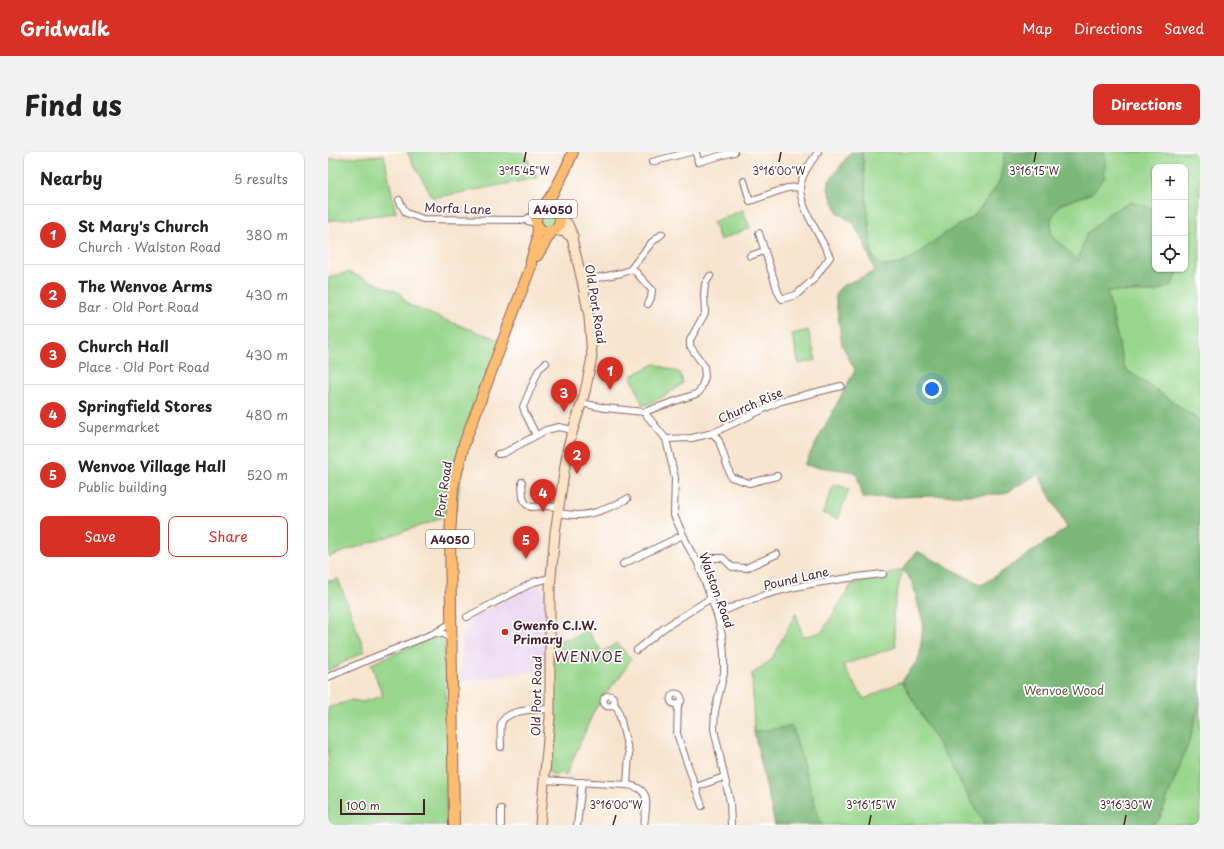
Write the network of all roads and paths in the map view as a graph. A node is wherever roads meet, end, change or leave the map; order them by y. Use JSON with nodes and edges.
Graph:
{"nodes":[{"id":1,"x":573,"y":152,"type":"edge"},
{"id":2,"x":690,"y":152,"type":"edge"},
{"id":3,"x":696,"y":152,"type":"edge"},
{"id":4,"x":734,"y":152,"type":"edge"},
{"id":5,"x":818,"y":152,"type":"edge"},
{"id":6,"x":652,"y":162,"type":"dead end"},
{"id":7,"x":567,"y":167,"type":"junction"},
{"id":8,"x":744,"y":181,"type":"dead end"},
{"id":9,"x":800,"y":187,"type":"junction"},
{"id":10,"x":399,"y":200,"type":"dead end"},
{"id":11,"x":539,"y":212,"type":"junction"},
{"id":12,"x":558,"y":214,"type":"junction"},
{"id":13,"x":525,"y":220,"type":"junction"},
{"id":14,"x":538,"y":225,"type":"junction"},
{"id":15,"x":553,"y":230,"type":"junction"},
{"id":16,"x":758,"y":233,"type":"dead end"},
{"id":17,"x":662,"y":234,"type":"dead end"},
{"id":18,"x":572,"y":238,"type":"junction"},
{"id":19,"x":764,"y":251,"type":"junction"},
{"id":20,"x":750,"y":256,"type":"dead end"},
{"id":21,"x":531,"y":266,"type":"junction"},
{"id":22,"x":632,"y":268,"type":"junction"},
{"id":23,"x":710,"y":276,"type":"dead end"},
{"id":24,"x":582,"y":281,"type":"junction"},
{"id":25,"x":648,"y":304,"type":"dead end"},
{"id":26,"x":546,"y":363,"type":"dead end"},
{"id":27,"x":841,"y":386,"type":"dead end"},
{"id":28,"x":582,"y":403,"type":"junction"},
{"id":29,"x":644,"y":412,"type":"junction"},
{"id":30,"x":573,"y":430,"type":"junction"},
{"id":31,"x":713,"y":433,"type":"junction"},
{"id":32,"x":536,"y":436,"type":"junction"},
{"id":33,"x":666,"y":439,"type":"junction"},
{"id":34,"x":498,"y":454,"type":"dead end"},
{"id":35,"x":777,"y":476,"type":"dead end"},
{"id":36,"x":522,"y":482,"type":"dead end"},
{"id":37,"x":627,"y":499,"type":"dead end"},
{"id":38,"x":559,"y":510,"type":"junction"},
{"id":39,"x":683,"y":535,"type":"junction"},
{"id":40,"x":777,"y":554,"type":"dead end"},
{"id":41,"x":698,"y":563,"type":"junction"},
{"id":42,"x":623,"y":564,"type":"dead end"},
{"id":43,"x":883,"y":574,"type":"dead end"},
{"id":44,"x":550,"y":578,"type":"junction"},
{"id":45,"x":711,"y":598,"type":"junction"},
{"id":46,"x":717,"y":616,"type":"junction"},
{"id":47,"x":467,"y":617,"type":"dead end"},
{"id":48,"x":451,"y":624,"type":"junction"},
{"id":49,"x":435,"y":633,"type":"junction"},
{"id":50,"x":452,"y":640,"type":"junction"},
{"id":51,"x":637,"y":650,"type":"dead end"},
{"id":52,"x":328,"y":677,"type":"edge"},
{"id":53,"x":614,"y":704,"type":"dead end"},
{"id":54,"x":678,"y":704,"type":"dead end"},
{"id":55,"x":550,"y":709,"type":"junction"},
{"id":56,"x":501,"y":747,"type":"dead end"},
{"id":57,"x":724,"y":777,"type":"junction"},
{"id":58,"x":544,"y":780,"type":"junction"},
{"id":59,"x":582,"y":782,"type":"junction"},
{"id":60,"x":627,"y":785,"type":"junction"},
{"id":61,"x":696,"y":787,"type":"junction"},
{"id":62,"x":702,"y":806,"type":"dead end"},
{"id":63,"x":501,"y":808,"type":"dead end"},
{"id":64,"x":454,"y":825,"type":"edge"},
{"id":65,"x":501,"y":825,"type":"edge"},
{"id":66,"x":540,"y":825,"type":"edge"},
{"id":67,"x":577,"y":825,"type":"edge"},
{"id":68,"x":644,"y":825,"type":"edge"},
{"id":69,"x":731,"y":825,"type":"edge"}],
"edges":[{"from":1,"to":7,"type":"main road","name":"Port Road","number":"A4050"},
{"from":2,"to":6,"type":"street"},
{"from":3,"to":4,"type":"street"},
{"from":5,"to":9,"type":"street"},
{"from":7,"to":11,"type":"main road","name":"Port Road","number":"A4050"},
{"from":7,"to":12,"type":"main road","name":"Port Road","number":"A4050"},
{"from":8,"to":9,"type":"street"},
{"from":9,"to":19,"type":"street"},
{"from":10,"to":13,"type":"street","name":"Morfa Lane"},
{"from":11,"to":12,"type":"main road","number":"A4050"},
{"from":11,"to":13,"type":"street"},
{"from":11,"to":14,"type":"main road","name":"Port Road","number":"A4050"},
{"from":12,"to":15,"type":"main road","name":"Port Road","number":"A4050"},
{"from":12,"to":18,"type":"street","name":"Old Port Road"},
{"from":13,"to":14,"type":"street","name":"Morfa Lane"},
{"from":14,"to":15,"type":"main road","number":"A4050"},
{"from":14,"to":21,"type":"main road","name":"Port Road","number":"A4050"},
{"from":15,"to":18,"type":"street"},
{"from":15,"to":21,"type":"main road","name":"Port Road","number":"A4050"},
{"from":16,"to":19,"type":"street"},
{"from":17,"to":22,"type":"street"},
{"from":18,"to":24,"type":"street","name":"Old Port Road"},
{"from":19,"to":20,"type":"street"},
{"from":21,"to":48,"type":"main road","name":"Port Road","number":"A4050"},
{"from":22,"to":24,"type":"street"},
{"from":22,"to":25,"type":"street"},
{"from":23,"to":29,"type":"street"},
{"from":24,"to":28,"type":"street","name":"Old Port Road"},
{"from":26,"to":32,"type":"street"},
{"from":27,"to":31,"type":"street","name":"Church Rise"},
{"from":28,"to":29,"type":"street"},
{"from":28,"to":30,"type":"street","name":"Old Port Road"},
{"from":29,"to":33,"type":"street","name":"Walston Road"},
{"from":30,"to":32,"type":"street"},
{"from":30,"to":38,"type":"street","name":"Old Port Road"},
{"from":31,"to":33,"type":"street","name":"Church Rise"},
{"from":31,"to":35,"type":"street"},
{"from":32,"to":34,"type":"street"},
{"from":33,"to":39,"type":"street","name":"Walston Road"},
{"from":36,"to":38,"type":"street"},
{"from":37,"to":38,"type":"street"},
{"from":38,"to":44,"type":"street","name":"Old Port Road"},
{"from":39,"to":41,"type":"street","name":"Walston Road"},
{"from":39,"to":42,"type":"street"},
{"from":40,"to":41,"type":"street"},
{"from":41,"to":45,"type":"street","name":"Walston Road"},
{"from":43,"to":46,"type":"street","name":"Pound Lane"},
{"from":44,"to":47,"type":"street"},
{"from":44,"to":55,"type":"street","name":"Old Port Road"},
{"from":45,"to":46,"type":"street","name":"Walston Road"},
{"from":45,"to":51,"type":"street"},
{"from":46,"to":57,"type":"street","name":"Walston Road"},
{"from":48,"to":49,"type":"street"},
{"from":48,"to":50,"type":"main road","name":"Port Road","number":"A4050"},
{"from":49,"to":50,"type":"street"},
{"from":49,"to":52,"type":"street"},
{"from":50,"to":64,"type":"main road","name":"Port Road","number":"A4050"},
{"from":53,"to":60,"type":"street"},
{"from":54,"to":61,"type":"street"},
{"from":55,"to":56,"type":"street"},
{"from":55,"to":58,"type":"street","name":"Old Port Road"},
{"from":57,"to":61,"type":"street"},
{"from":57,"to":69,"type":"street","name":"Walston Road"},
{"from":58,"to":59,"type":"street"},
{"from":58,"to":66,"type":"street","name":"Old Port Road"},
{"from":59,"to":60,"type":"street"},
{"from":59,"to":67,"type":"street"},
{"from":60,"to":68,"type":"street"},
{"from":61,"to":62,"type":"street"},
{"from":63,"to":65,"type":"street"}]}
